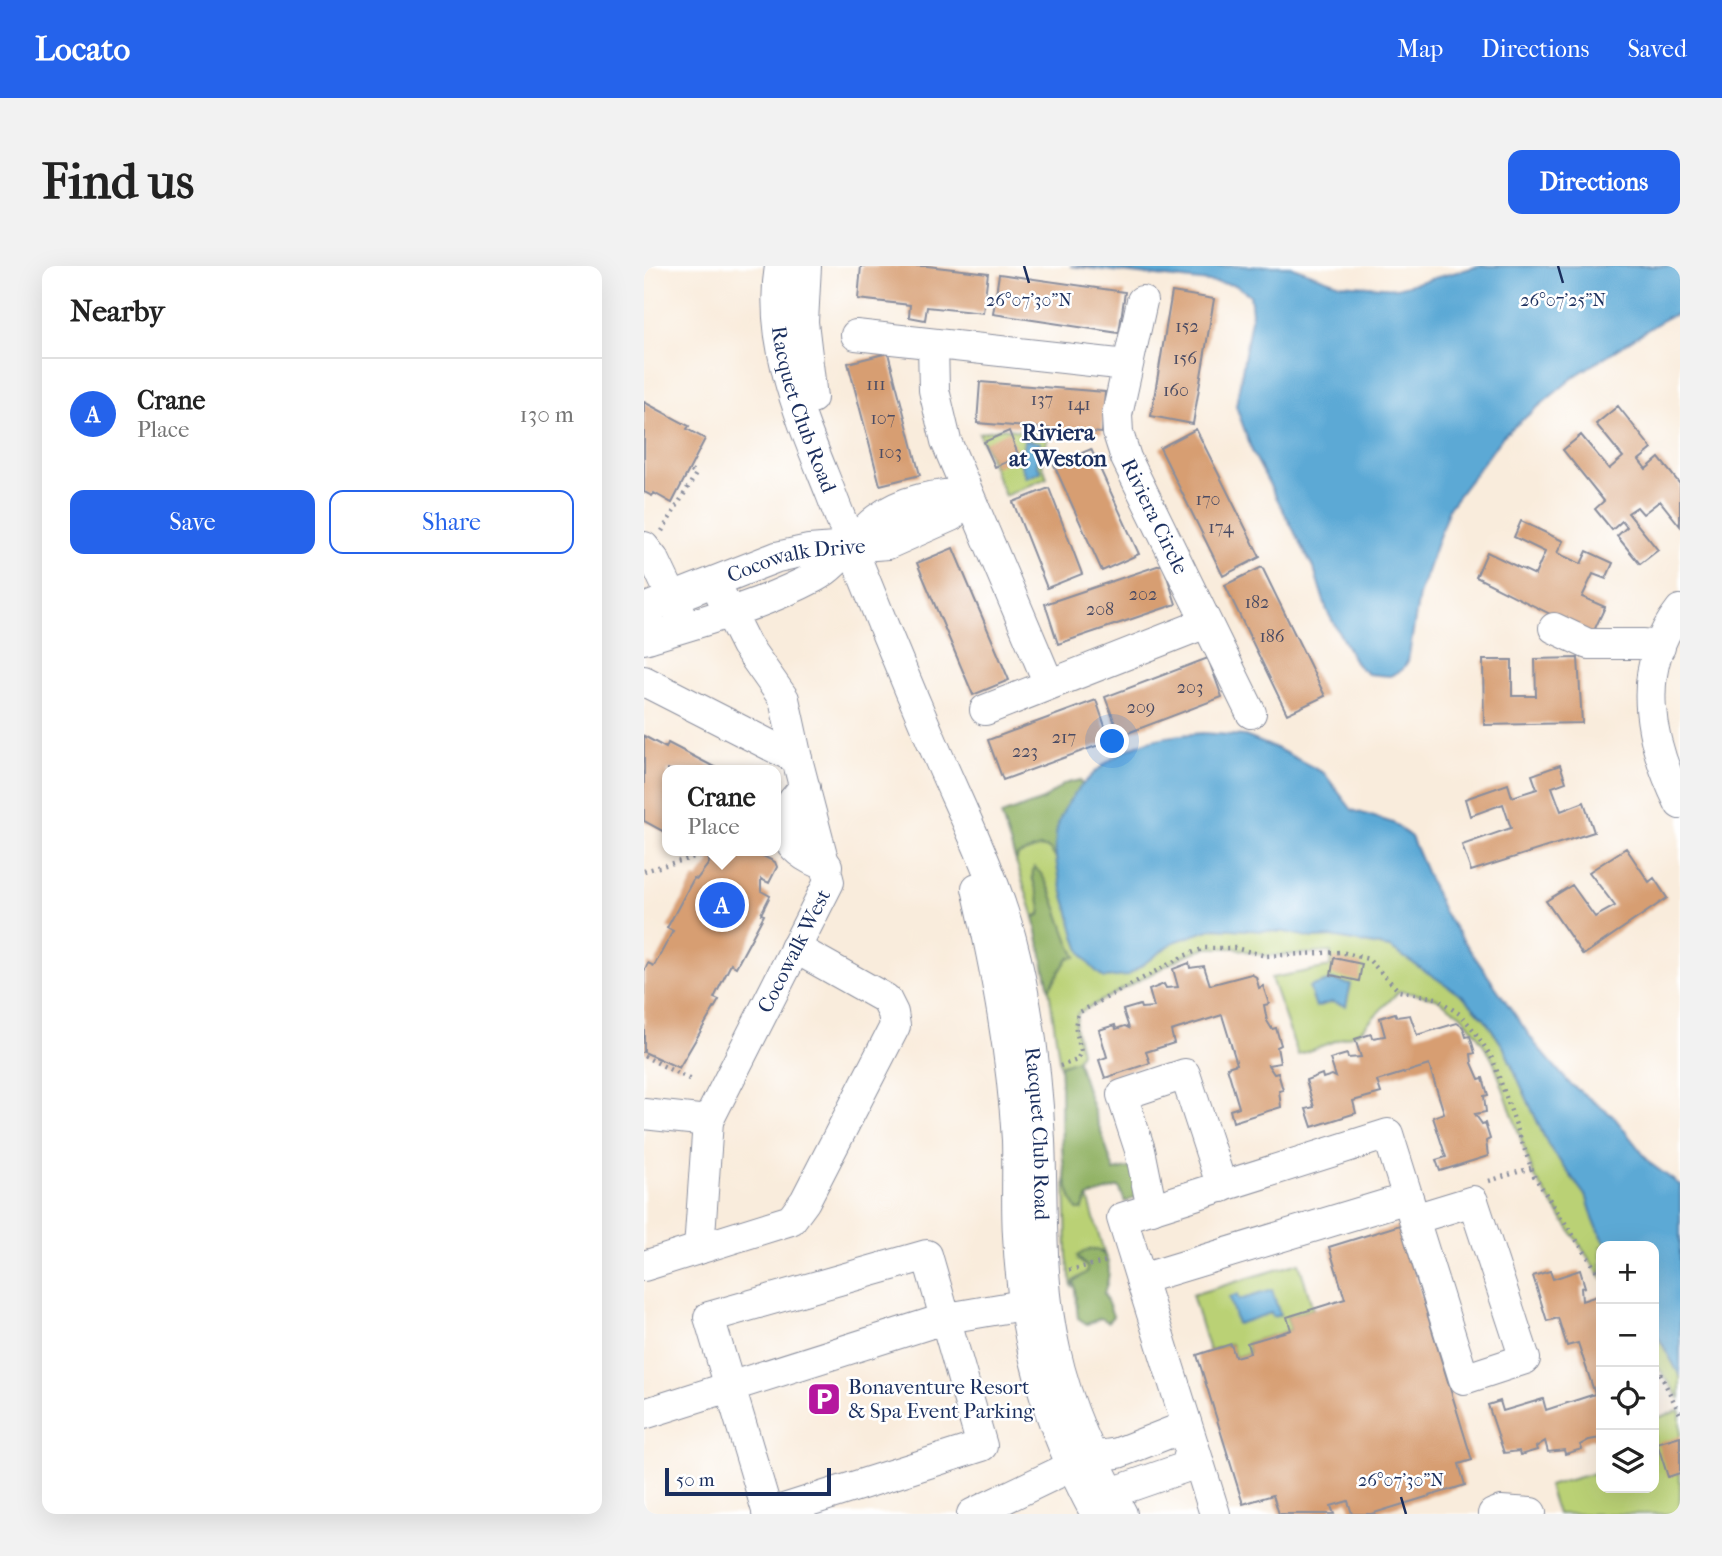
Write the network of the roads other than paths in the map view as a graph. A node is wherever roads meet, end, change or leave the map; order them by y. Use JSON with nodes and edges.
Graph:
{"nodes":[{"id":1,"x":780,"y":266,"type":"edge"},
{"id":2,"x":806,"y":266,"type":"edge"},
{"id":3,"x":1142,"y":301,"type":"dead end"},
{"id":4,"x":856,"y":335,"type":"dead end"},
{"id":5,"x":933,"y":344,"type":"junction"},
{"id":6,"x":1127,"y":366,"type":"junction"},
{"id":7,"x":968,"y":494,"type":"junction"},
{"id":8,"x":652,"y":541,"type":"edge"},
{"id":9,"x":851,"y":547,"type":"junction"},
{"id":10,"x":716,"y":582,"type":"junction"},
{"id":11,"x":673,"y":598,"type":"junction"},
{"id":12,"x":644,"y":609,"type":"edge"},
{"id":13,"x":1680,"y":610,"type":"edge"},
{"id":14,"x":729,"y":612,"type":"junction"},
{"id":15,"x":1206,"y":623,"type":"junction"},
{"id":16,"x":686,"y":626,"type":"junction"},
{"id":17,"x":1554,"y":628,"type":"dead end"},
{"id":18,"x":644,"y":639,"type":"edge"},
{"id":19,"x":1661,"y":647,"type":"junction"},
{"id":20,"x":644,"y":681,"type":"edge"},
{"id":21,"x":1049,"y":684,"type":"junction"},
{"id":22,"x":985,"y":710,"type":"dead end"},
{"id":23,"x":1251,"y":713,"type":"dead end"},
{"id":24,"x":938,"y":755,"type":"junction"},
{"id":25,"x":797,"y":760,"type":"junction"},
{"id":26,"x":1680,"y":804,"type":"edge"},
{"id":27,"x":795,"y":948,"type":"junction"},
{"id":28,"x":644,"y":1114,"type":"edge"},
{"id":29,"x":708,"y":1121,"type":"junction"},
{"id":30,"x":1222,"y":1186,"type":"junction"},
{"id":31,"x":1152,"y":1209,"type":"junction"},
{"id":32,"x":1411,"y":1209,"type":"junction"},
{"id":33,"x":699,"y":1249,"type":"junction"},
{"id":34,"x":644,"y":1266,"type":"edge"},
{"id":35,"x":1137,"y":1266,"type":"junction"},
{"id":36,"x":1023,"y":1305,"type":"junction"},
{"id":37,"x":947,"y":1318,"type":"junction"},
{"id":38,"x":730,"y":1386,"type":"junction"},
{"id":39,"x":644,"y":1414,"type":"edge"},
{"id":40,"x":1192,"y":1445,"type":"junction"},
{"id":41,"x":1081,"y":1462,"type":"junction"},
{"id":42,"x":1109,"y":1507,"type":"edge"},
{"id":43,"x":1531,"y":1513,"type":"edge"},
{"id":44,"x":768,"y":1514,"type":"edge"},
{"id":45,"x":972,"y":1514,"type":"edge"},
{"id":46,"x":1214,"y":1514,"type":"edge"},
{"id":47,"x":1493,"y":1514,"type":"edge"}],
"edges":[{"from":1,"to":9,"type":"street","name":"Racquet Club Road"},
{"from":2,"to":9,"type":"street","name":"Racquet Club Road"},
{"from":3,"to":6,"type":"street","name":"Riviera Circle"},
{"from":4,"to":5,"type":"street"},
{"from":5,"to":6,"type":"street"},
{"from":5,"to":7,"type":"street"},
{"from":6,"to":15,"type":"street","name":"Riviera Circle"},
{"from":7,"to":9,"type":"street"},
{"from":7,"to":21,"type":"street"},
{"from":8,"to":11,"type":"street"},
{"from":9,"to":10,"type":"street","name":"Cocowalk Drive"},
{"from":9,"to":14,"type":"street","name":"Cocowalk Drive"},
{"from":9,"to":24,"type":"street","name":"Racquet Club Road"},
{"from":10,"to":11,"type":"street","name":"Cocowalk Drive"},
{"from":10,"to":14,"type":"street","name":"Cocowalk West"},
{"from":11,"to":12,"type":"street","name":"Cocowalk Drive"},
{"from":11,"to":16,"type":"street"},
{"from":13,"to":19,"type":"street"},
{"from":14,"to":16,"type":"street","name":"Cocowalk Drive"},
{"from":14,"to":25,"type":"street","name":"Cocowalk West"},
{"from":15,"to":21,"type":"street"},
{"from":15,"to":23,"type":"street","name":"Riviera Circle"},
{"from":16,"to":18,"type":"street","name":"Cocowalk Drive"},
{"from":17,"to":19,"type":"street"},
{"from":19,"to":26,"type":"street"},
{"from":20,"to":25,"type":"street"},
{"from":21,"to":22,"type":"street"},
{"from":24,"to":36,"type":"street","name":"Racquet Club Road"},
{"from":24,"to":41,"type":"street","name":"Racquet Club Road"},
{"from":25,"to":27,"type":"street","name":"Cocowalk West"},
{"from":27,"to":29,"type":"street","name":"Cocowalk West"},
{"from":27,"to":33,"type":"street"},
{"from":28,"to":29,"type":"street"},
{"from":29,"to":33,"type":"street","name":"Cocowalk West"},
{"from":30,"to":31,"type":"street"},
{"from":30,"to":31,"type":"street"},
{"from":30,"to":32,"type":"street"},
{"from":31,"to":35,"type":"street"},
{"from":32,"to":32,"type":"street"},
{"from":32,"to":35,"type":"street"},
{"from":33,"to":34,"type":"street"},
{"from":35,"to":40,"type":"street"},
{"from":36,"to":37,"type":"street"},
{"from":36,"to":41,"type":"street","name":"Racquet Club Road"},
{"from":37,"to":38,"type":"street"},
{"from":37,"to":38,"type":"street"},
{"from":37,"to":44,"type":"street"},
{"from":38,"to":39,"type":"street"},
{"from":38,"to":44,"type":"street"},
{"from":40,"to":41,"type":"street"},
{"from":40,"to":42,"type":"street"},
{"from":40,"to":46,"type":"street"},
{"from":41,"to":42,"type":"street","name":"Racquet Club Road"},
{"from":41,"to":45,"type":"street"},
{"from":43,"to":47,"type":"street"}]}
